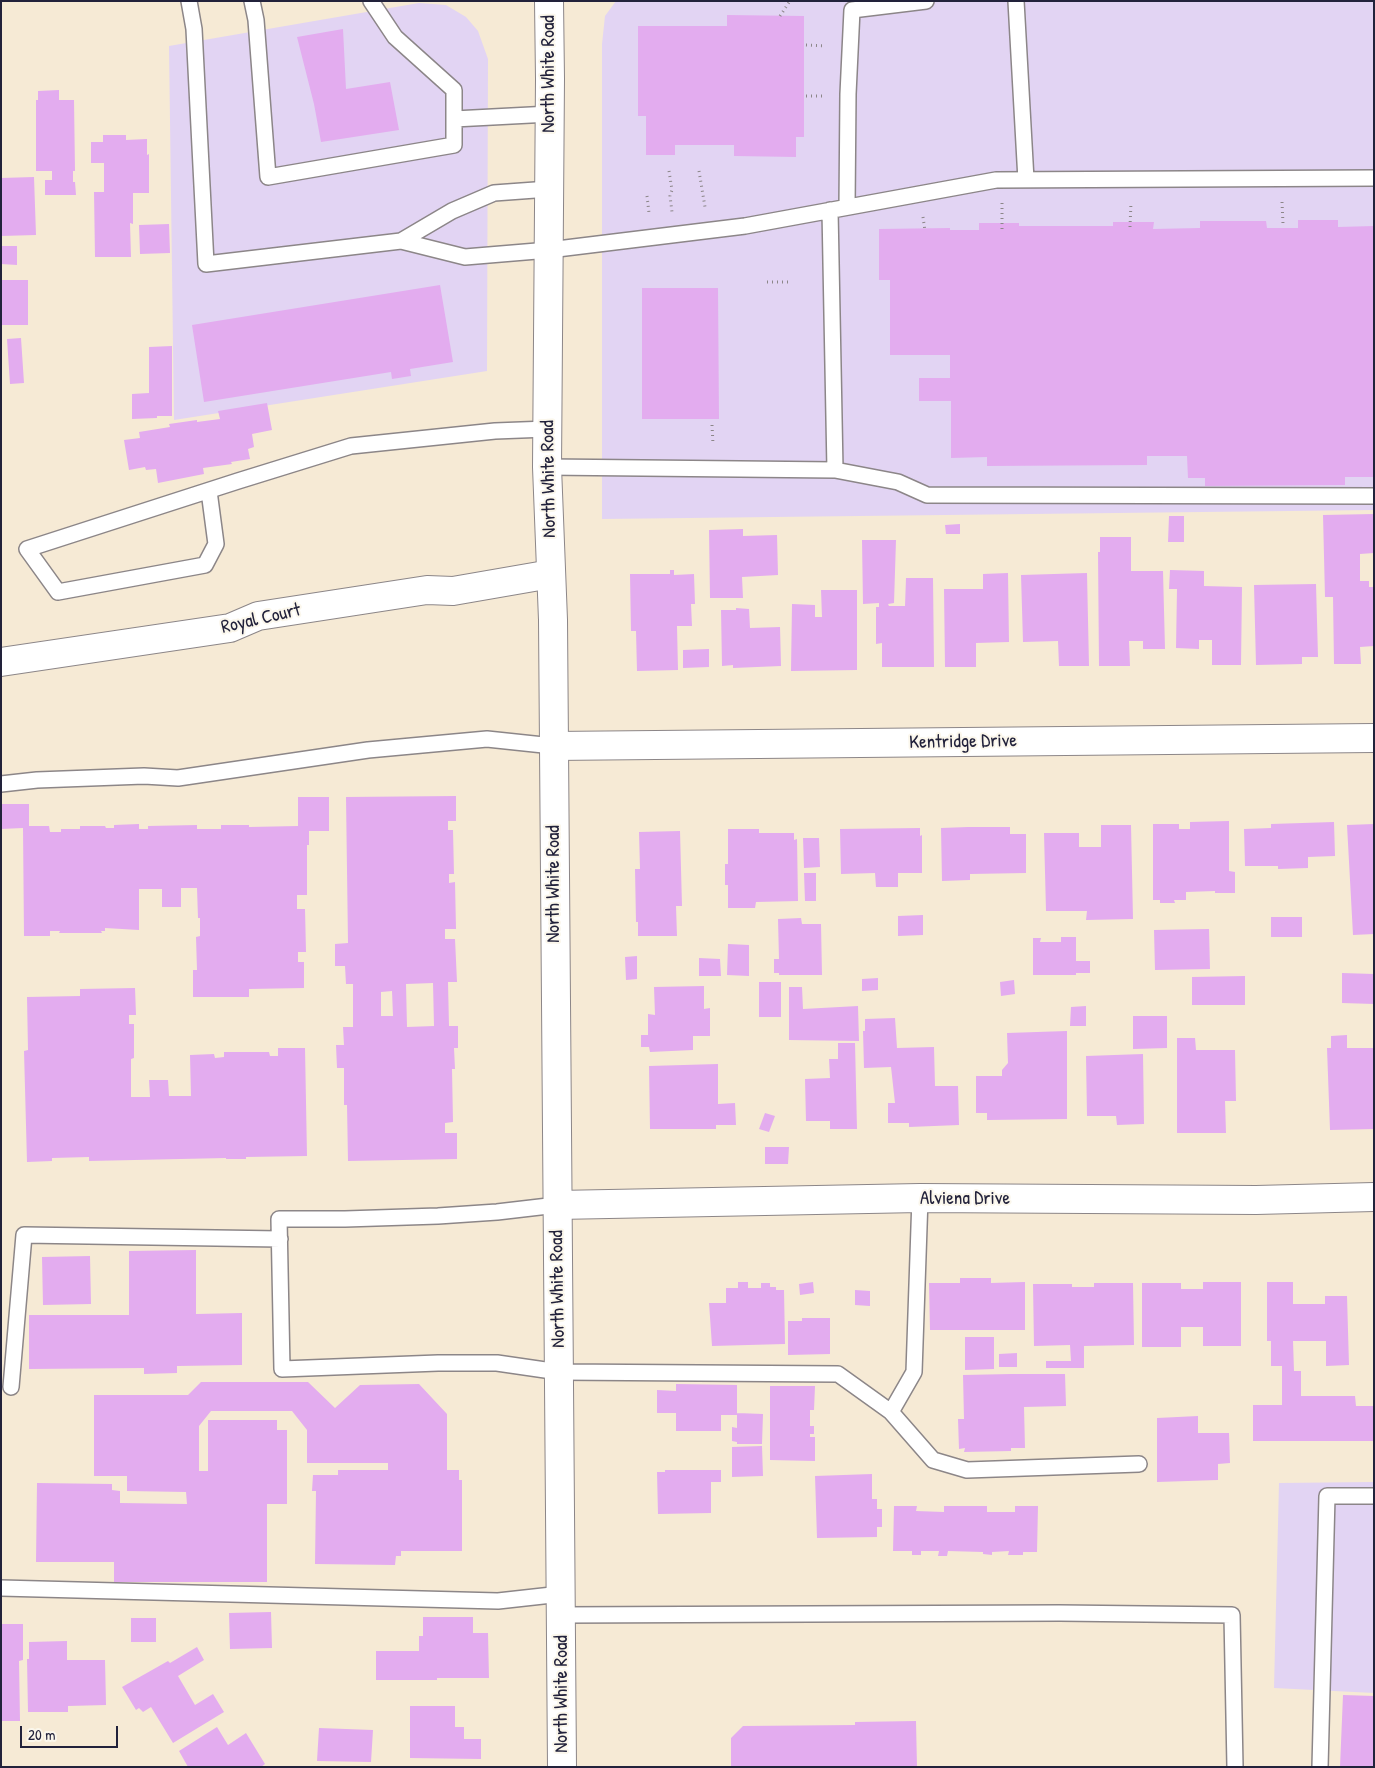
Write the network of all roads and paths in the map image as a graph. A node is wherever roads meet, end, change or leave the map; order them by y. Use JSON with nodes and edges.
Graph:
{"nodes":[{"id":1,"x":189,"y":1,"type":"edge"},
{"id":2,"x":252,"y":1,"type":"edge"},
{"id":3,"x":371,"y":1,"type":"edge"},
{"id":4,"x":548,"y":1,"type":"edge"},
{"id":5,"x":790,"y":1,"type":"edge"},
{"id":6,"x":926,"y":1,"type":"edge"},
{"id":7,"x":1016,"y":1,"type":"edge"},
{"id":8,"x":780,"y":16,"type":"dead end"},
{"id":9,"x":806,"y":96,"type":"dead end"},
{"id":10,"x":824,"y":96,"type":"dead end"},
{"id":11,"x":550,"y":114,"type":"junction"},
{"id":12,"x":454,"y":118,"type":"junction"},
{"id":13,"x":669,"y":171,"type":"dead end"},
{"id":14,"x":699,"y":171,"type":"dead end"},
{"id":15,"x":1374,"y":178,"type":"edge"},
{"id":16,"x":1026,"y":180,"type":"junction"},
{"id":17,"x":549,"y":189,"type":"junction"},
{"id":18,"x":672,"y":190,"type":"dead end"},
{"id":19,"x":847,"y":207,"type":"junction"},
{"id":20,"x":705,"y":209,"type":"dead end"},
{"id":21,"x":830,"y":210,"type":"junction"},
{"id":22,"x":923,"y":216,"type":"dead end"},
{"id":23,"x":925,"y":231,"type":"dead end"},
{"id":24,"x":402,"y":241,"type":"junction"},
{"id":25,"x":549,"y":250,"type":"junction"},
{"id":26,"x":767,"y":282,"type":"dead end"},
{"id":27,"x":791,"y":282,"type":"dead end"},
{"id":28,"x":547,"y":429,"type":"junction"},
{"id":29,"x":547,"y":467,"type":"junction"},
{"id":30,"x":835,"y":470,"type":"junction"},
{"id":31,"x":209,"y":491,"type":"junction"},
{"id":32,"x":1374,"y":496,"type":"edge"},
{"id":33,"x":551,"y":574,"type":"junction"},
{"id":34,"x":1,"y":662,"type":"edge"},
{"id":35,"x":1374,"y":738,"type":"edge"},
{"id":36,"x":553,"y":746,"type":"junction"},
{"id":37,"x":1,"y":784,"type":"edge"},
{"id":38,"x":1374,"y":1196,"type":"edge"},
{"id":39,"x":920,"y":1198,"type":"junction"},
{"id":40,"x":557,"y":1205,"type":"junction"},
{"id":41,"x":280,"y":1238,"type":"junction"},
{"id":42,"x":559,"y":1372,"type":"junction"},
{"id":43,"x":11,"y":1387,"type":"dead end"},
{"id":44,"x":891,"y":1412,"type":"junction"},
{"id":45,"x":1139,"y":1464,"type":"dead end"},
{"id":46,"x":1374,"y":1496,"type":"edge"},
{"id":47,"x":1,"y":1588,"type":"edge"},
{"id":48,"x":561,"y":1604,"type":"junction"},
{"id":49,"x":562,"y":1767,"type":"edge"},
{"id":50,"x":1235,"y":1767,"type":"edge"},
{"id":51,"x":1320,"y":1767,"type":"edge"}],
"edges":[{"from":1,"to":24,"type":"lane"},
{"from":2,"to":12,"type":"lane"},
{"from":3,"to":12,"type":"lane"},
{"from":4,"to":11,"type":"street","name":"North White Road"},
{"from":5,"to":8,"type":"path"},
{"from":6,"to":19,"type":"lane"},
{"from":7,"to":16,"type":"lane"},
{"from":9,"to":10,"type":"path"},
{"from":11,"to":12,"type":"lane"},
{"from":11,"to":17,"type":"street","name":"North White Road"},
{"from":13,"to":18,"type":"path"},
{"from":14,"to":20,"type":"path"},
{"from":15,"to":16,"type":"lane"},
{"from":16,"to":19,"type":"lane"},
{"from":17,"to":24,"type":"lane"},
{"from":17,"to":25,"type":"street","name":"North White Road"},
{"from":19,"to":21,"type":"lane"},
{"from":21,"to":25,"type":"lane"},
{"from":21,"to":30,"type":"lane"},
{"from":22,"to":23,"type":"path"},
{"from":24,"to":25,"type":"lane"},
{"from":25,"to":28,"type":"street","name":"North White Road"},
{"from":26,"to":27,"type":"path"},
{"from":28,"to":29,"type":"street","name":"North White Road"},
{"from":28,"to":31,"type":"lane"},
{"from":29,"to":30,"type":"lane"},
{"from":29,"to":33,"type":"street","name":"North White Road"},
{"from":30,"to":32,"type":"lane"},
{"from":31,"to":31,"type":"lane"},
{"from":33,"to":34,"type":"street","name":"Royal Court"},
{"from":33,"to":36,"type":"street","name":"North White Road"},
{"from":35,"to":36,"type":"street","name":"Kentridge Drive"},
{"from":36,"to":37,"type":"lane"},
{"from":36,"to":40,"type":"street","name":"North White Road"},
{"from":38,"to":39,"type":"street","name":"Alviena Drive"},
{"from":39,"to":40,"type":"street","name":"Alviena Drive"},
{"from":39,"to":44,"type":"lane"},
{"from":40,"to":41,"type":"lane"},
{"from":40,"to":42,"type":"street","name":"North White Road"},
{"from":41,"to":42,"type":"lane"},
{"from":41,"to":43,"type":"lane"},
{"from":42,"to":44,"type":"lane"},
{"from":42,"to":48,"type":"street","name":"North White Road"},
{"from":44,"to":45,"type":"lane"},
{"from":46,"to":51,"type":"lane"},
{"from":47,"to":48,"type":"lane"},
{"from":48,"to":49,"type":"street","name":"North White Road"},
{"from":48,"to":50,"type":"lane"}]}
